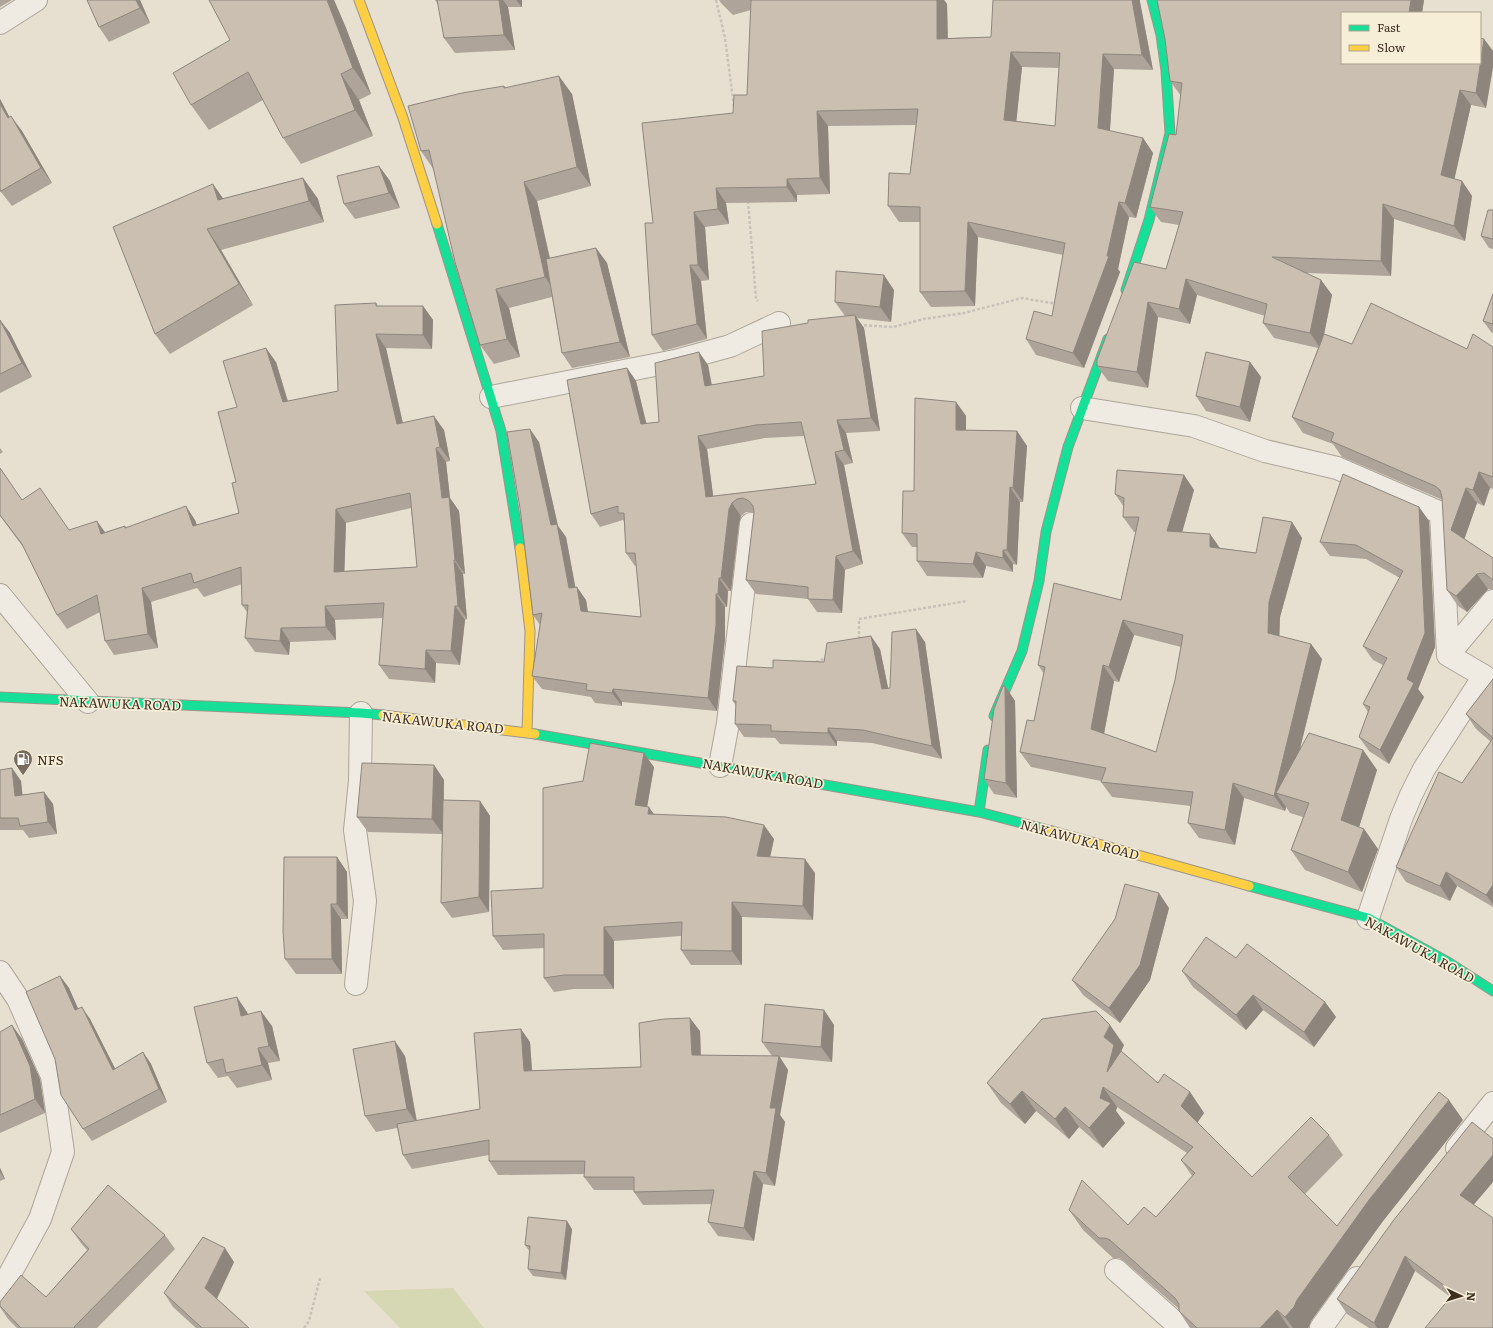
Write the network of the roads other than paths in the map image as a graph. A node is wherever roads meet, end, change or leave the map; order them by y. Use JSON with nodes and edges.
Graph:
{"nodes":[{"id":1,"x":36,"y":0,"type":"edge"},
{"id":2,"x":359,"y":0,"type":"edge"},
{"id":3,"x":1152,"y":0,"type":"edge"},
{"id":4,"x":0,"y":23,"type":"edge"},
{"id":5,"x":1124,"y":296,"type":"edge"},
{"id":6,"x":779,"y":323,"type":"road end"},
{"id":7,"x":1110,"y":331,"type":"edge"},
{"id":8,"x":491,"y":397,"type":"junction"},
{"id":9,"x":1082,"y":408,"type":"junction"},
{"id":10,"x":751,"y":524,"type":"edge"},
{"id":11,"x":0,"y":595,"type":"edge"},
{"id":12,"x":1493,"y":601,"type":"edge"},
{"id":13,"x":1448,"y":655,"type":"junction"},
{"id":14,"x":0,"y":697,"type":"edge"},
{"id":15,"x":88,"y":702,"type":"junction"},
{"id":16,"x":361,"y":713,"type":"junction"},
{"id":17,"x":991,"y":728,"type":"edge"},
{"id":18,"x":527,"y":732,"type":"junction"},
{"id":19,"x":989,"y":742,"type":"edge"},
{"id":20,"x":720,"y":766,"type":"junction"},
{"id":21,"x":979,"y":812,"type":"junction"},
{"id":22,"x":1368,"y":918,"type":"junction"},
{"id":23,"x":0,"y":972,"type":"edge"},
{"id":24,"x":356,"y":984,"type":"dead end"},
{"id":25,"x":1493,"y":991,"type":"edge"},
{"id":26,"x":1493,"y":1104,"type":"edge"},
{"id":27,"x":1443,"y":1166,"type":"edge"},
{"id":28,"x":1370,"y":1259,"type":"edge"},
{"id":29,"x":1116,"y":1270,"type":"dead end"},
{"id":30,"x":0,"y":1292,"type":"edge"},
{"id":31,"x":1181,"y":1328,"type":"edge"},
{"id":32,"x":1322,"y":1328,"type":"edge"}],
"edges":[{"from":1,"to":4,"type":"street"},
{"from":2,"to":8,"type":"street"},
{"from":3,"to":5,"type":"street"},
{"from":6,"to":8,"type":"street"},
{"from":7,"to":9,"type":"street"},
{"from":8,"to":18,"type":"street"},
{"from":9,"to":13,"type":"street"},
{"from":9,"to":17,"type":"street"},
{"from":10,"to":20,"type":"street"},
{"from":11,"to":15,"type":"street"},
{"from":12,"to":13,"type":"street"},
{"from":13,"to":22,"type":"street"},
{"from":14,"to":15,"type":"street","name":"NAKAWUKA ROAD"},
{"from":15,"to":16,"type":"street","name":"NAKAWUKA ROAD"},
{"from":16,"to":18,"type":"street","name":"NAKAWUKA ROAD"},
{"from":16,"to":24,"type":"street"},
{"from":18,"to":20,"type":"street","name":"NAKAWUKA ROAD"},
{"from":19,"to":21,"type":"street"},
{"from":20,"to":21,"type":"street","name":"NAKAWUKA ROAD"},
{"from":21,"to":22,"type":"street","name":"NAKAWUKA ROAD"},
{"from":22,"to":25,"type":"street","name":"NAKAWUKA ROAD"},
{"from":23,"to":30,"type":"street"},
{"from":26,"to":27,"type":"street"},
{"from":28,"to":32,"type":"street"},
{"from":29,"to":31,"type":"street"}]}
